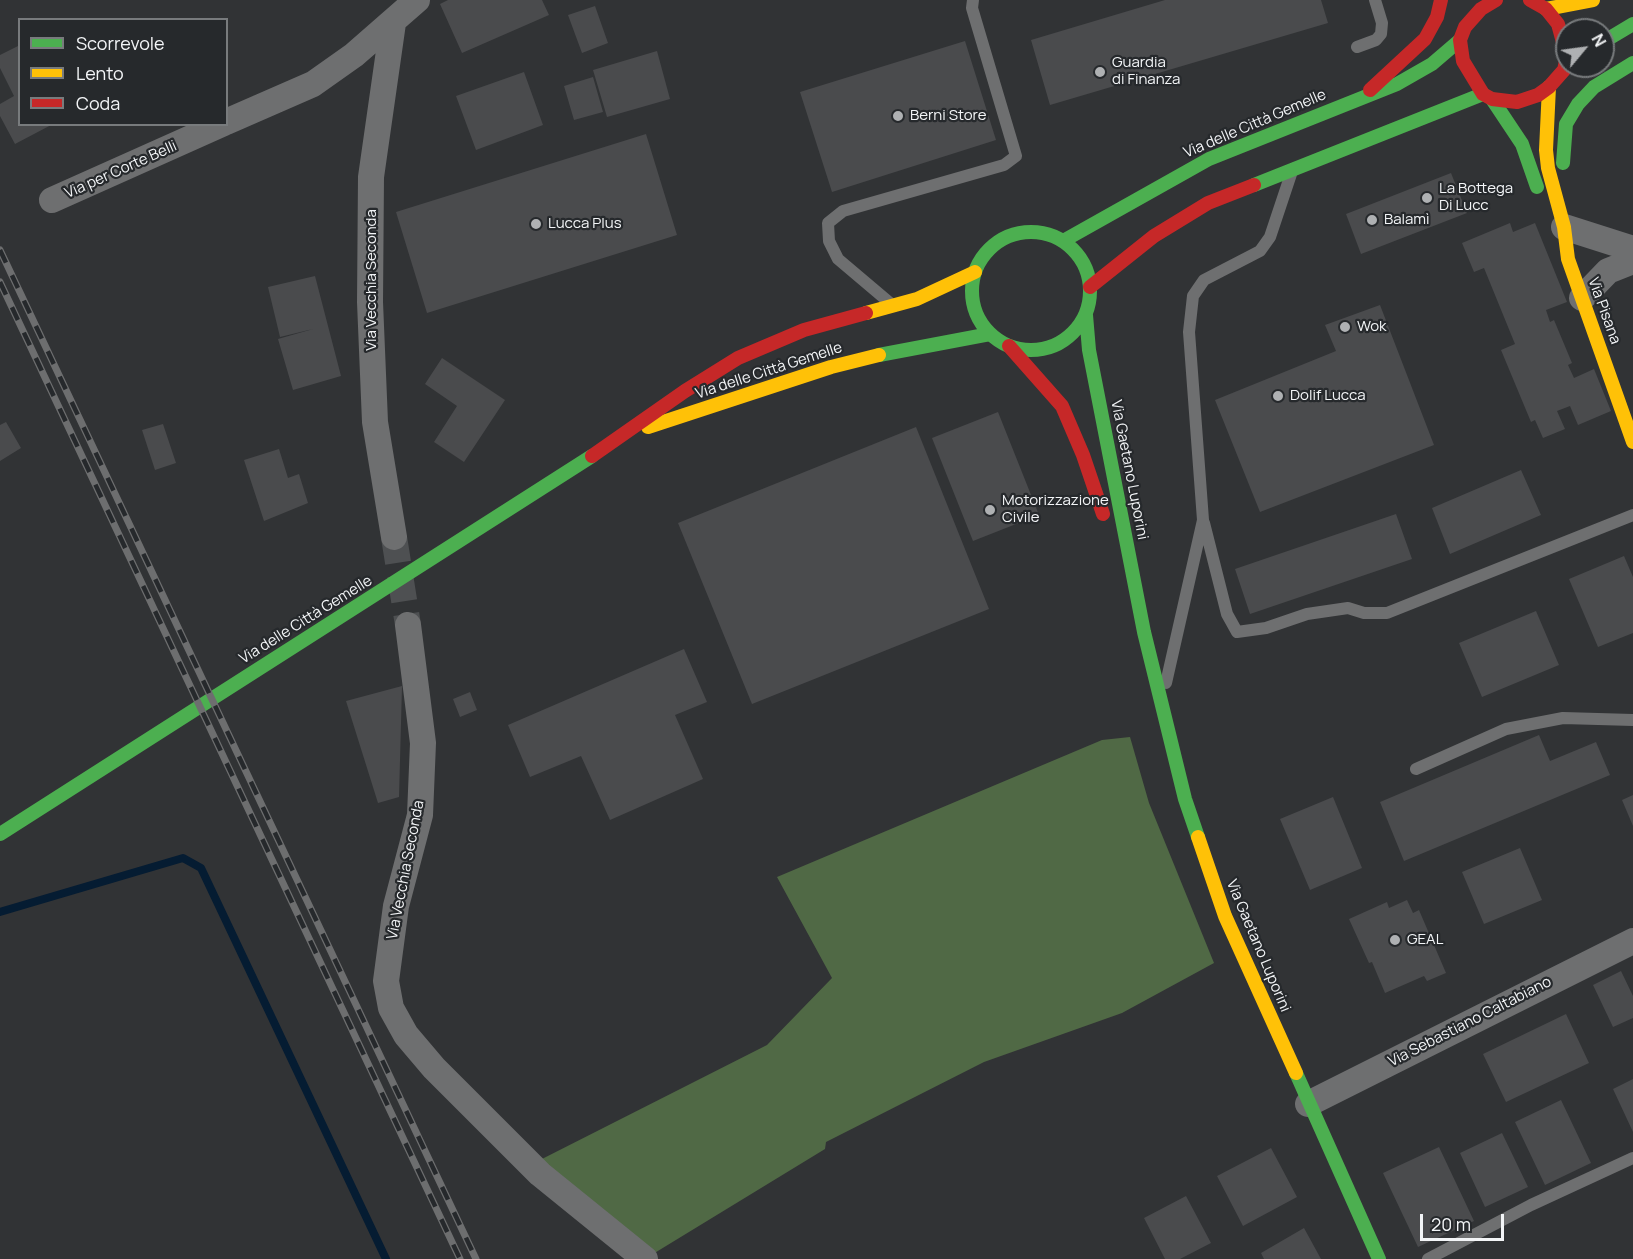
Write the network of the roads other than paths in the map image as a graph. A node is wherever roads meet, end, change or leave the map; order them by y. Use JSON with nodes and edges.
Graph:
{"nodes":[{"id":1,"x":417,"y":0,"type":"edge"},
{"id":2,"x":973,"y":0,"type":"edge"},
{"id":3,"x":1375,"y":0,"type":"edge"},
{"id":4,"x":1441,"y":0,"type":"edge"},
{"id":5,"x":1496,"y":0,"type":"edge"},
{"id":6,"x":1530,"y":0,"type":"edge"},
{"id":7,"x":1593,"y":0,"type":"edge"},
{"id":8,"x":1464,"y":9,"type":"dead end"},
{"id":9,"x":1546,"y":9,"type":"junction"},
{"id":10,"x":1555,"y":21,"type":"edge"},
{"id":11,"x":393,"y":22,"type":"junction"},
{"id":12,"x":1633,"y":24,"type":"edge"},
{"id":13,"x":1462,"y":34,"type":"junction"},
{"id":14,"x":1615,"y":35,"type":"edge"},
{"id":15,"x":1357,"y":47,"type":"dead end"},
{"id":16,"x":1633,"y":63,"type":"edge"},
{"id":17,"x":1558,"y":78,"type":"edge"},
{"id":18,"x":1549,"y":87,"type":"junction"},
{"id":19,"x":1488,"y":96,"type":"junction"},
{"id":20,"x":1360,"y":98,"type":"junction"},
{"id":21,"x":228,"y":121,"type":"edge"},
{"id":22,"x":218,"y":126,"type":"edge"},
{"id":23,"x":1293,"y":168,"type":"junction"},
{"id":24,"x":52,"y":200,"type":"dead end"},
{"id":25,"x":1564,"y":228,"type":"junction"},
{"id":26,"x":1063,"y":241,"type":"junction"},
{"id":27,"x":1633,"y":249,"type":"edge"},
{"id":28,"x":1568,"y":259,"type":"junction"},
{"id":29,"x":1633,"y":261,"type":"edge"},
{"id":30,"x":975,"y":272,"type":"junction"},
{"id":31,"x":1090,"y":287,"type":"junction"},
{"id":32,"x":1582,"y":298,"type":"junction"},
{"id":33,"x":894,"y":306,"type":"junction"},
{"id":34,"x":1086,"y":315,"type":"junction"},
{"id":35,"x":990,"y":334,"type":"junction"},
{"id":36,"x":1009,"y":346,"type":"junction"},
{"id":37,"x":629,"y":432,"type":"junction"},
{"id":38,"x":1633,"y":442,"type":"edge"},
{"id":39,"x":1633,"y":515,"type":"edge"},
{"id":40,"x":1203,"y":520,"type":"junction"},
{"id":41,"x":394,"y":537,"type":"tunnel mouth"},
{"id":42,"x":408,"y":625,"type":"tunnel mouth"},
{"id":43,"x":1144,"y":632,"type":"junction"},
{"id":44,"x":1161,"y":708,"type":"junction"},
{"id":45,"x":1633,"y":720,"type":"edge"},
{"id":46,"x":1416,"y":769,"type":"dead end"},
{"id":47,"x":0,"y":834,"type":"edge"},
{"id":48,"x":1633,"y":941,"type":"edge"},
{"id":49,"x":1308,"y":1104,"type":"junction"},
{"id":50,"x":1633,"y":1158,"type":"edge"},
{"id":51,"x":645,"y":1259,"type":"edge"},
{"id":52,"x":1378,"y":1259,"type":"edge"},
{"id":53,"x":1428,"y":1259,"type":"edge"}],
"edges":[{"from":1,"to":11,"type":"street"},
{"from":2,"to":33,"type":"lane"},
{"from":3,"to":15,"type":"lane"},
{"from":4,"to":20,"type":"main road"},
{"from":5,"to":13,"type":"main road"},
{"from":6,"to":9,"type":"main road"},
{"from":7,"to":9,"type":"main road"},
{"from":8,"to":13,"type":"main road","name":"Via Pisana"},
{"from":9,"to":10,"type":"main road"},
{"from":11,"to":21,"type":"street"},
{"from":11,"to":41,"type":"street","name":"Via Vecchia Seconda"},
{"from":12,"to":14,"type":"main road"},
{"from":13,"to":19,"type":"main road","name":"Via Pisana"},
{"from":13,"to":20,"type":"main road","name":"Via delle Città Gemelle"},
{"from":16,"to":25,"type":"main road"},
{"from":17,"to":18,"type":"main road"},
{"from":18,"to":19,"type":"main road"},
{"from":18,"to":25,"type":"main road","name":"Via Pisana"},
{"from":19,"to":23,"type":"main road"},
{"from":19,"to":28,"type":"main road","name":"Via Pisana"},
{"from":20,"to":26,"type":"main road","name":"Via delle Città Gemelle"},
{"from":22,"to":24,"type":"street","name":"Via per Corte Belli"},
{"from":23,"to":31,"type":"main road"},
{"from":23,"to":40,"type":"lane"},
{"from":25,"to":27,"type":"street"},
{"from":25,"to":28,"type":"main road","name":"Via Pisana"},
{"from":26,"to":30,"type":"main road"},
{"from":26,"to":31,"type":"main road","name":"Via Gaetano Luporini"},
{"from":28,"to":32,"type":"main road","name":"Via Pisana"},
{"from":29,"to":32,"type":"street"},
{"from":30,"to":33,"type":"main road","name":"Via delle Città Gemelle"},
{"from":30,"to":35,"type":"main road","name":"Via Gaetano Luporini"},
{"from":31,"to":34,"type":"main road","name":"Via Gaetano Luporini"},
{"from":32,"to":38,"type":"main road","name":"Via Pisana"},
{"from":33,"to":37,"type":"main road","name":"Via delle Città Gemelle"},
{"from":34,"to":36,"type":"main road","name":"Via Gaetano Luporini"},
{"from":34,"to":43,"type":"main road","name":"Via Gaetano Luporini"},
{"from":35,"to":36,"type":"main road","name":"Via Gaetano Luporini"},
{"from":35,"to":37,"type":"main road","name":"Via delle Città Gemelle"},
{"from":36,"to":43,"type":"main road","name":"Via Gaetano Luporini"},
{"from":37,"to":47,"type":"main road","name":"Via delle Città Gemelle"},
{"from":39,"to":40,"type":"lane"},
{"from":40,"to":44,"type":"lane"},
{"from":42,"to":51,"type":"street","name":"Via Vecchia Seconda"},
{"from":43,"to":44,"type":"main road","name":"Via Gaetano Luporini"},
{"from":44,"to":49,"type":"main road","name":"Via Gaetano Luporini"},
{"from":45,"to":46,"type":"lane"},
{"from":48,"to":49,"type":"street","name":"Via Sebastiano Caltabiano"},
{"from":49,"to":52,"type":"main road","name":"Via Gaetano Luporini"},
{"from":50,"to":53,"type":"lane"}]}
